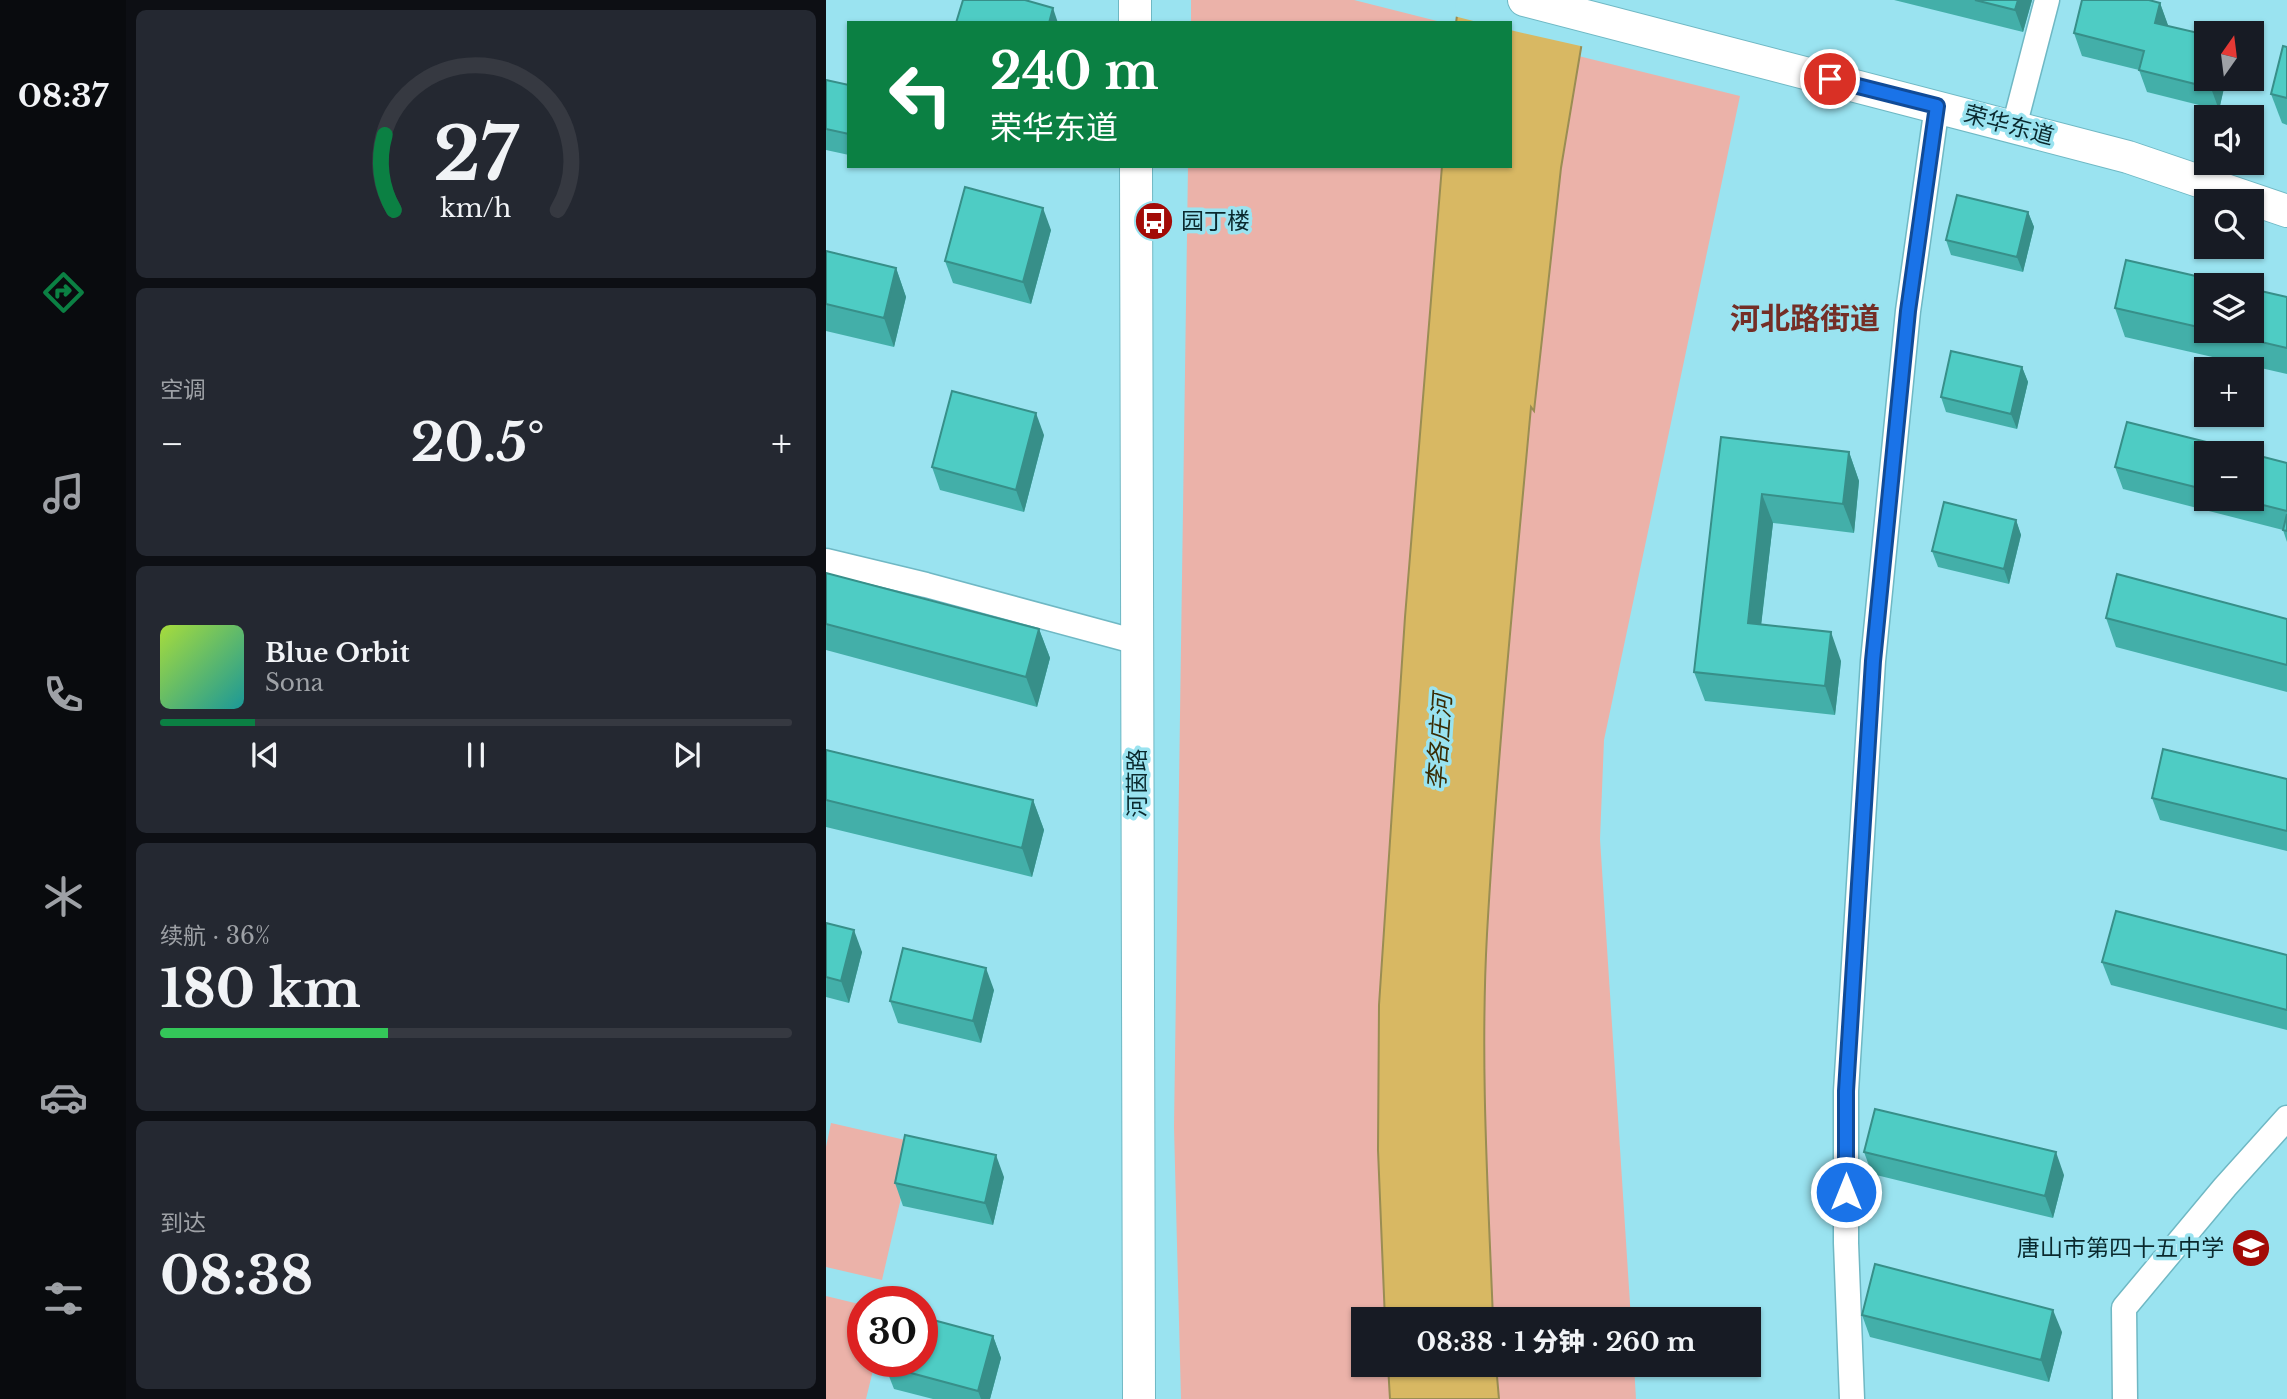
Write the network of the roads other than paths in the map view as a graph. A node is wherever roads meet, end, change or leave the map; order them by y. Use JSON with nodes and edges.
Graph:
{"nodes":[{"id":1,"x":1135,"y":0,"type":"edge"},
{"id":2,"x":1524,"y":0,"type":"edge"},
{"id":3,"x":2047,"y":0,"type":"edge"},
{"id":4,"x":1135,"y":21,"type":"edge"},
{"id":5,"x":1937,"y":106,"type":"junction"},
{"id":6,"x":2014,"y":127,"type":"junction"},
{"id":7,"x":1136,"y":168,"type":"edge"},
{"id":8,"x":2287,"y":211,"type":"edge"},
{"id":9,"x":826,"y":561,"type":"edge"},
{"id":10,"x":1137,"y":642,"type":"junction"},
{"id":11,"x":2287,"y":1118,"type":"edge"},
{"id":12,"x":1139,"y":1399,"type":"edge"},
{"id":13,"x":1852,"y":1399,"type":"edge"},
{"id":14,"x":2125,"y":1399,"type":"edge"}],
"edges":[{"from":1,"to":4,"type":"street"},
{"from":2,"to":5,"type":"street","name":"荣华东道"},
{"from":3,"to":6,"type":"street"},
{"from":5,"to":6,"type":"street","name":"荣华东道"},
{"from":5,"to":13,"type":"street"},
{"from":6,"to":8,"type":"street","name":"荣华东道"},
{"from":7,"to":10,"type":"street","name":"河茵路"},
{"from":9,"to":10,"type":"street"},
{"from":10,"to":12,"type":"street","name":"河茵路"},
{"from":11,"to":14,"type":"street"}]}
